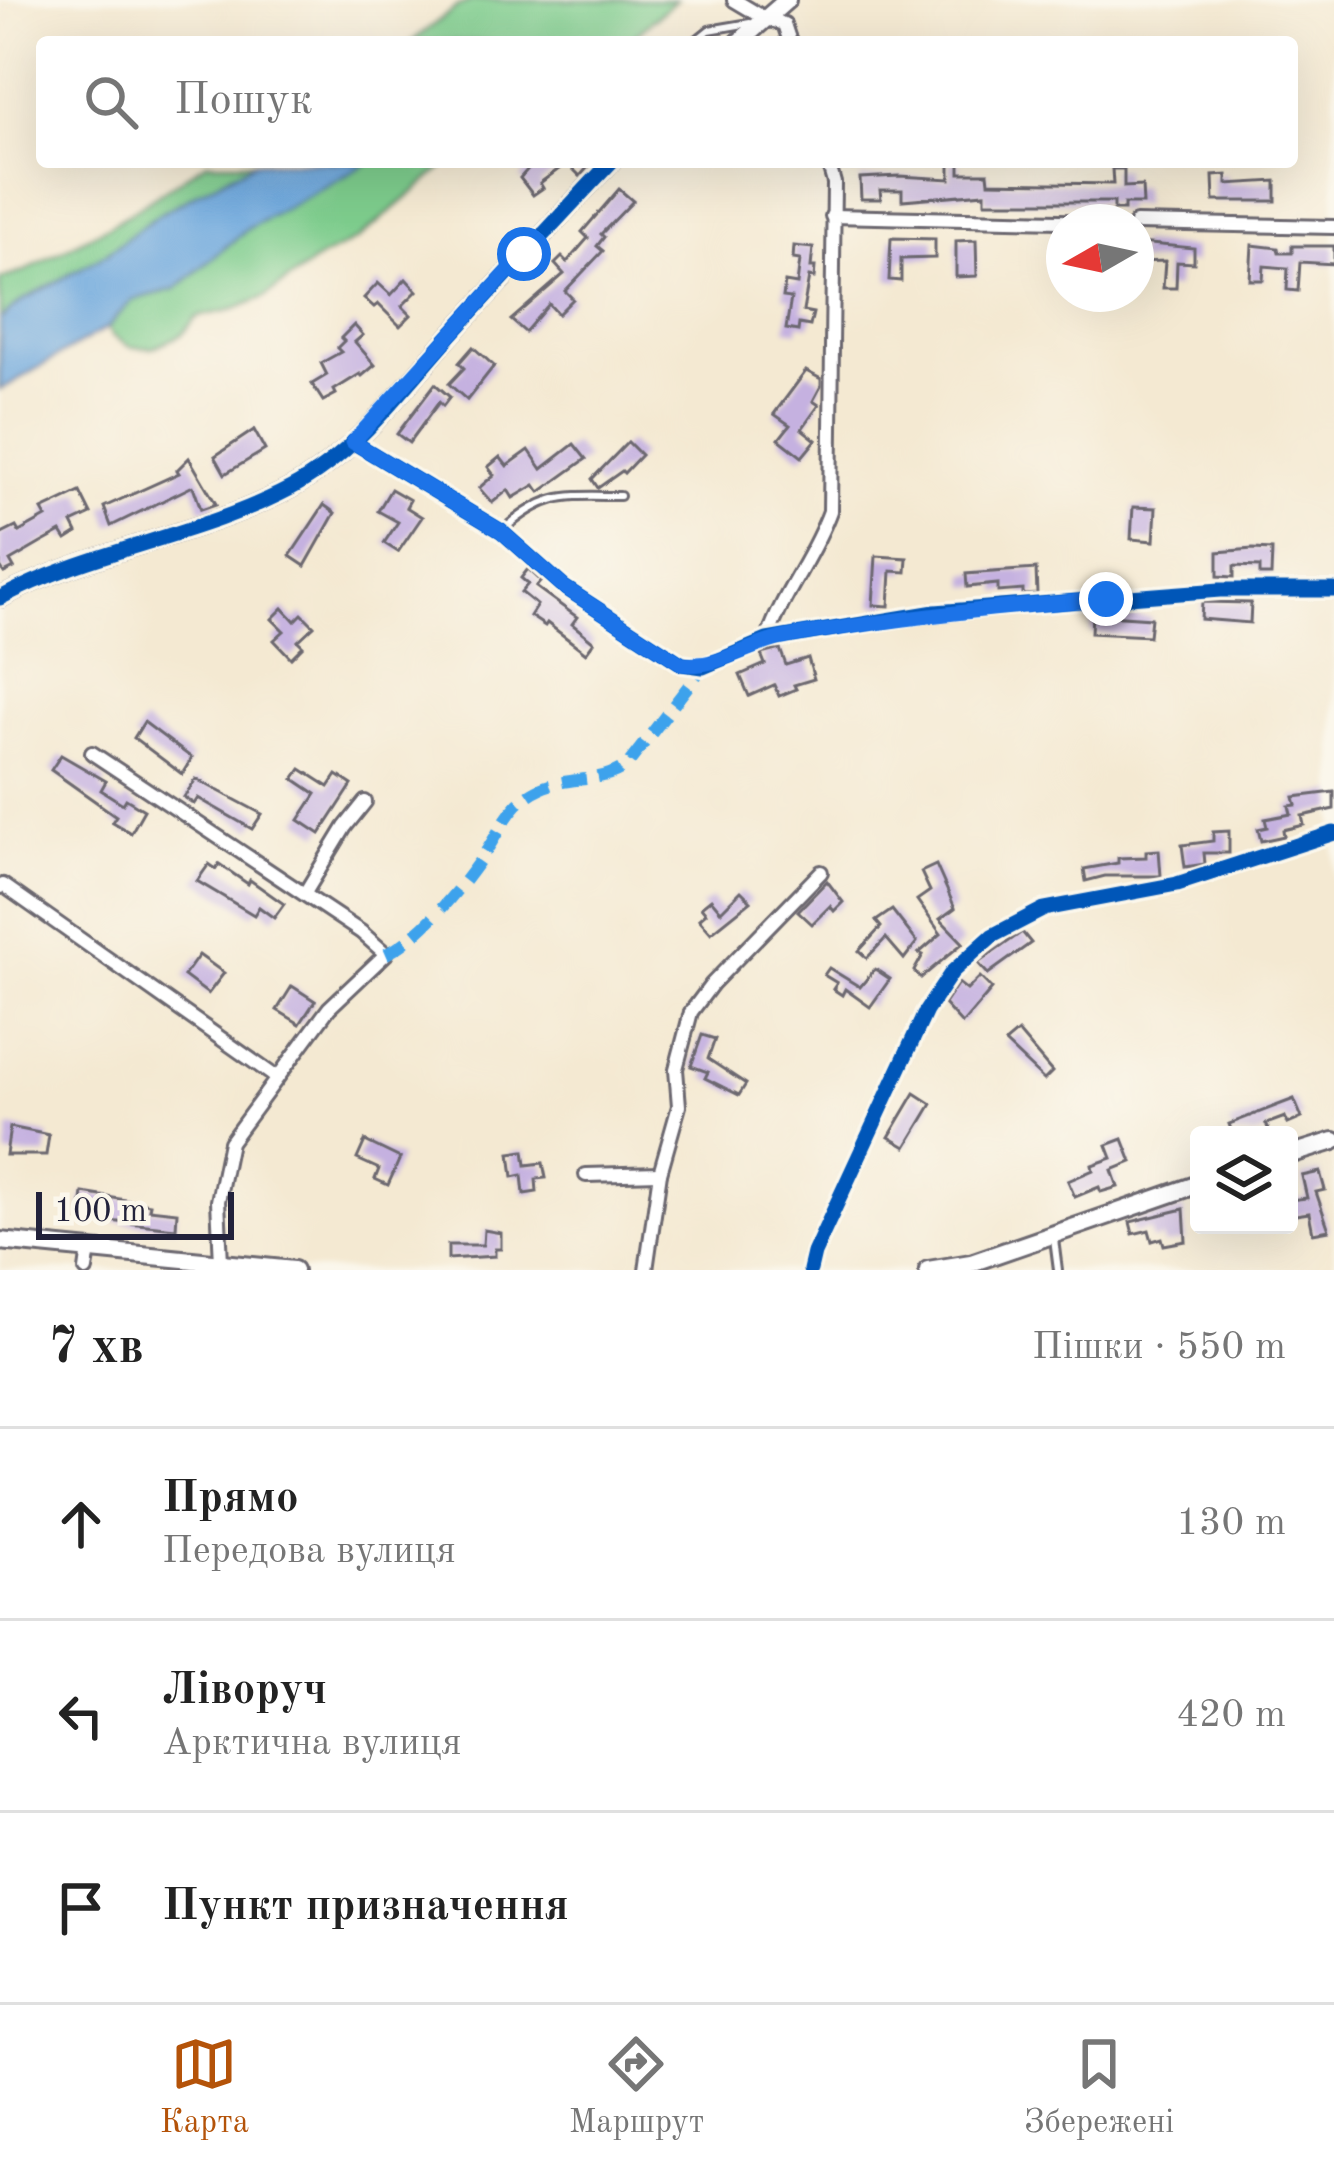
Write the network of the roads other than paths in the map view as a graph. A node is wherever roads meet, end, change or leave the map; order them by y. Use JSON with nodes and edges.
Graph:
{"nodes":[{"id":1,"x":734,"y":0,"type":"edge"},
{"id":2,"x":787,"y":0,"type":"edge"},
{"id":3,"x":766,"y":19,"type":"junction"},
{"id":4,"x":702,"y":36,"type":"edge"},
{"id":5,"x":746,"y":36,"type":"edge"},
{"id":6,"x":788,"y":36,"type":"edge"},
{"id":7,"x":605,"y":168,"type":"edge"},
{"id":8,"x":830,"y":168,"type":"edge"},
{"id":9,"x":832,"y":216,"type":"junction"},
{"id":10,"x":1046,"y":221,"type":"edge"},
{"id":11,"x":1154,"y":223,"type":"edge"},
{"id":12,"x":1334,"y":227,"type":"edge"},
{"id":13,"x":353,"y":442,"type":"junction"},
{"id":14,"x":620,"y":496,"type":"dead end"},
{"id":15,"x":501,"y":531,"type":"junction"},
{"id":16,"x":1334,"y":590,"type":"edge"},
{"id":17,"x":0,"y":598,"type":"edge"},
{"id":18,"x":767,"y":640,"type":"junction"},
{"id":19,"x":92,"y":753,"type":"dead end"},
{"id":20,"x":365,"y":802,"type":"dead end"},
{"id":21,"x":1334,"y":833,"type":"edge"},
{"id":22,"x":821,"y":872,"type":"dead end"},
{"id":23,"x":0,"y":887,"type":"edge"},
{"id":24,"x":305,"y":893,"type":"junction"},
{"id":25,"x":277,"y":1078,"type":"junction"},
{"id":26,"x":1334,"y":1141,"type":"edge"},
{"id":27,"x":1298,"y":1152,"type":"edge"},
{"id":28,"x":660,"y":1173,"type":"junction"},
{"id":29,"x":586,"y":1175,"type":"dead end"},
{"id":30,"x":1190,"y":1187,"type":"edge"},
{"id":31,"x":1054,"y":1235,"type":"junction"},
{"id":32,"x":0,"y":1241,"type":"edge"},
{"id":33,"x":89,"y":1249,"type":"junction"},
{"id":34,"x":221,"y":1262,"type":"junction"},
{"id":35,"x":969,"y":1266,"type":"edge"},
{"id":36,"x":86,"y":1270,"type":"edge"},
{"id":37,"x":294,"y":1270,"type":"edge"},
{"id":38,"x":646,"y":1270,"type":"edge"},
{"id":39,"x":810,"y":1270,"type":"edge"},
{"id":40,"x":928,"y":1270,"type":"edge"},
{"id":41,"x":1058,"y":1270,"type":"edge"}],
"edges":[{"from":1,"to":3,"type":"street"},
{"from":2,"to":3,"type":"street"},
{"from":3,"to":4,"type":"lane"},
{"from":3,"to":5,"type":"street"},
{"from":3,"to":6,"type":"street"},
{"from":7,"to":13,"type":"street"},
{"from":8,"to":9,"type":"street"},
{"from":9,"to":10,"type":"street"},
{"from":9,"to":18,"type":"street"},
{"from":11,"to":12,"type":"street"},
{"from":13,"to":15,"type":"street"},
{"from":13,"to":17,"type":"street"},
{"from":14,"to":15,"type":"lane"},
{"from":15,"to":18,"type":"street"},
{"from":16,"to":18,"type":"street"},
{"from":19,"to":24,"type":"street"},
{"from":20,"to":24,"type":"street"},
{"from":21,"to":39,"type":"street"},
{"from":22,"to":28,"type":"street"},
{"from":23,"to":25,"type":"street"},
{"from":24,"to":25,"type":"street"},
{"from":25,"to":34,"type":"street"},
{"from":26,"to":27,"type":"street"},
{"from":28,"to":29,"type":"street"},
{"from":28,"to":38,"type":"street"},
{"from":30,"to":31,"type":"street"},
{"from":31,"to":35,"type":"street"},
{"from":31,"to":41,"type":"lane"},
{"from":32,"to":33,"type":"street"},
{"from":33,"to":34,"type":"street"},
{"from":33,"to":36,"type":"street"},
{"from":34,"to":37,"type":"street"},
{"from":35,"to":40,"type":"street"}]}
